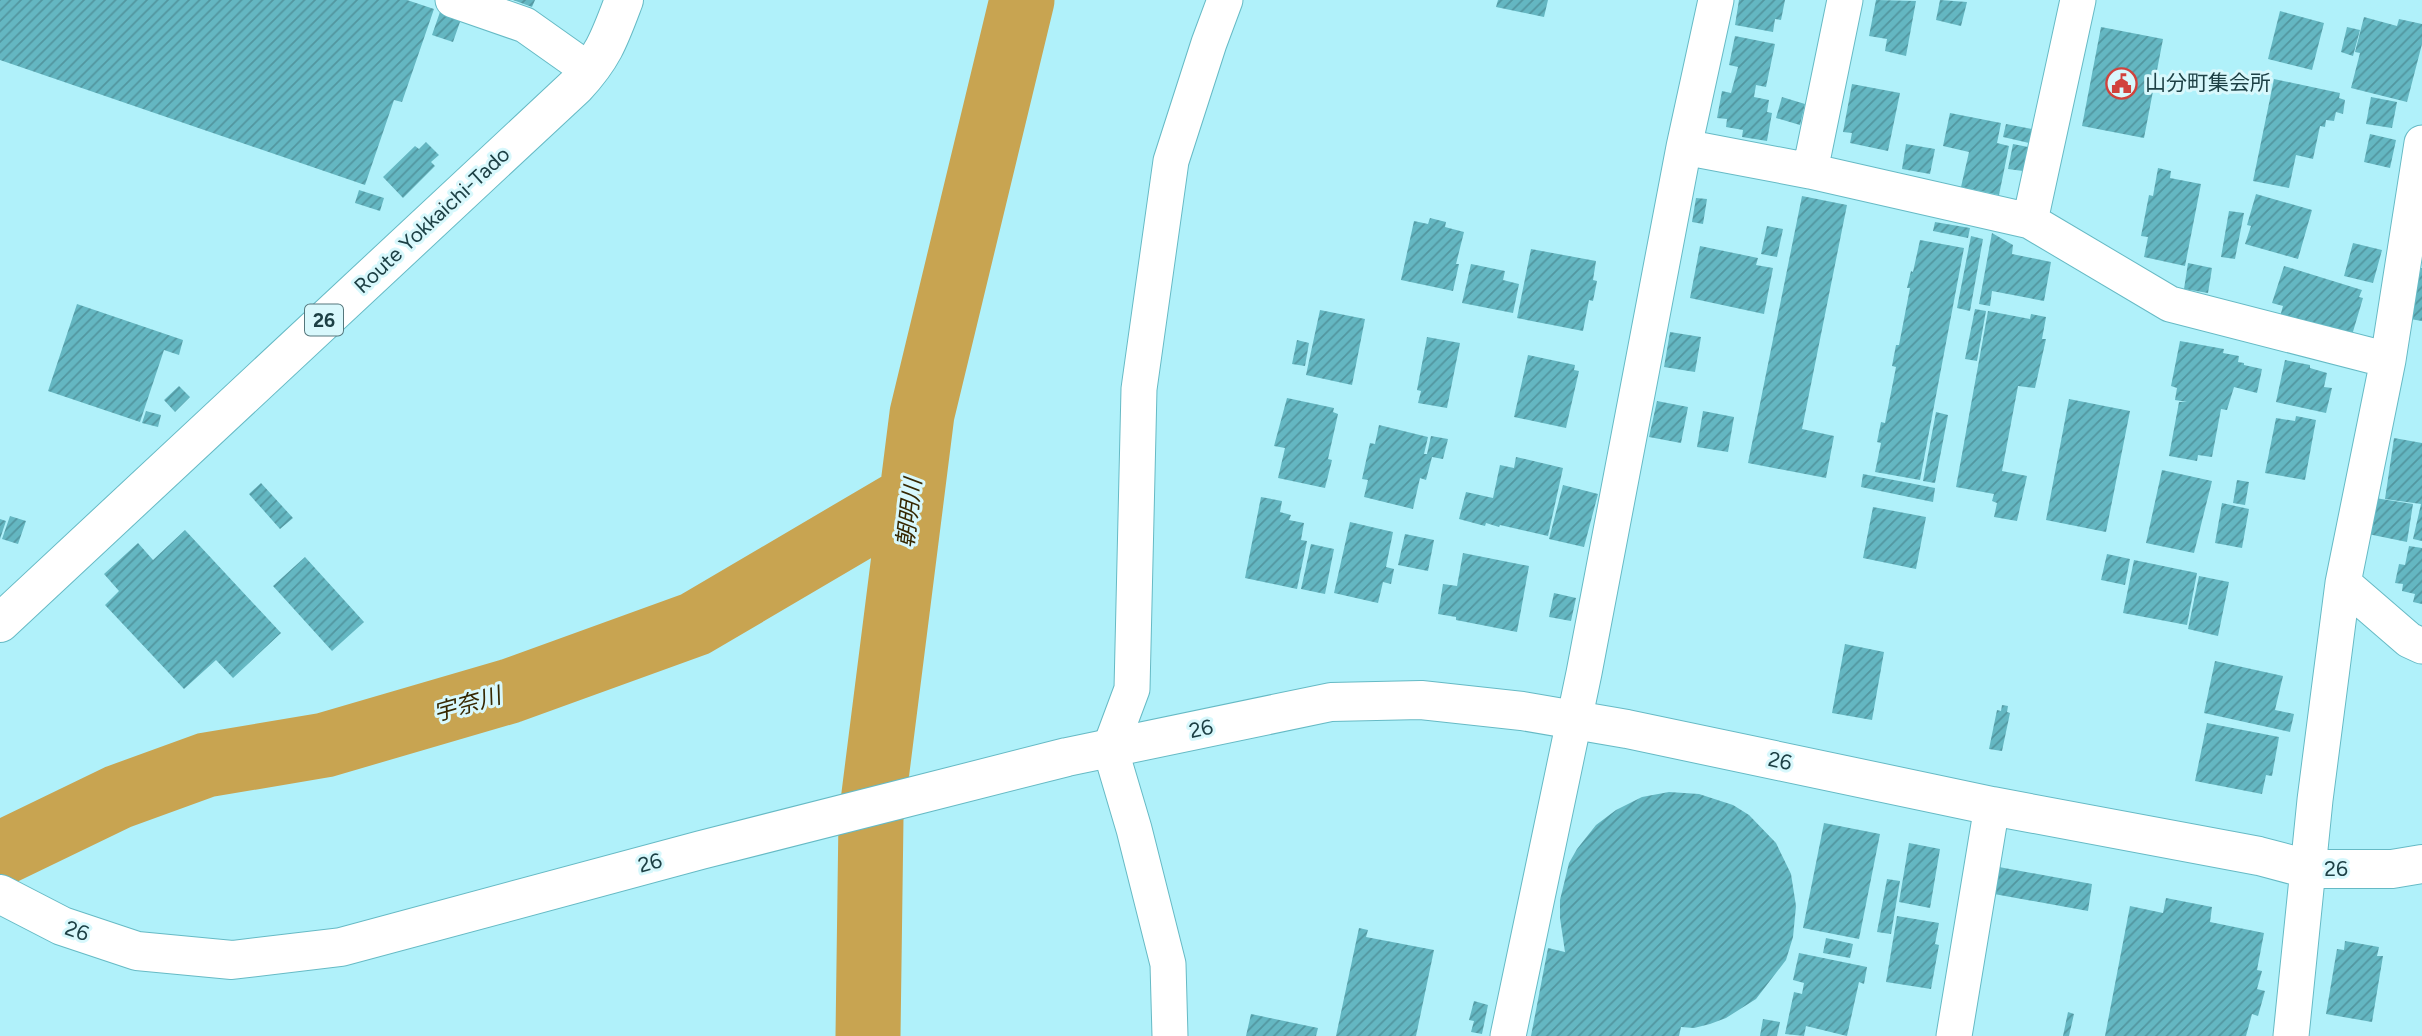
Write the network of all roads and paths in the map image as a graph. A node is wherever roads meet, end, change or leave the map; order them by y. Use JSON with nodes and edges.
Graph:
{"nodes":[{"id":1,"x":453,"y":0,"type":"edge"},
{"id":2,"x":624,"y":0,"type":"edge"},
{"id":3,"x":1225,"y":0,"type":"edge"},
{"id":4,"x":1716,"y":0,"type":"edge"},
{"id":5,"x":1845,"y":0,"type":"edge"},
{"id":6,"x":2078,"y":0,"type":"edge"},
{"id":7,"x":590,"y":71,"type":"junction"},
{"id":8,"x":2422,"y":143,"type":"edge"},
{"id":9,"x":1684,"y":147,"type":"junction"},
{"id":10,"x":1810,"y":171,"type":"junction"},
{"id":11,"x":2030,"y":221,"type":"junction"},
{"id":12,"x":2388,"y":360,"type":"junction"},
{"id":13,"x":2343,"y":583,"type":"junction"},
{"id":14,"x":0,"y":622,"type":"edge"},
{"id":15,"x":2422,"y":646,"type":"edge"},
{"id":16,"x":1575,"y":720,"type":"junction"},
{"id":17,"x":1110,"y":748,"type":"junction"},
{"id":18,"x":1992,"y":806,"type":"junction"},
{"id":19,"x":2422,"y":864,"type":"edge"},
{"id":20,"x":2308,"y":869,"type":"junction"},
{"id":21,"x":0,"y":894,"type":"edge"},
{"id":22,"x":1170,"y":1036,"type":"edge"},
{"id":23,"x":1508,"y":1036,"type":"edge"},
{"id":24,"x":1954,"y":1036,"type":"edge"},
{"id":25,"x":2291,"y":1036,"type":"edge"}],
"edges":[{"from":1,"to":7,"type":"street"},
{"from":2,"to":7,"type":"street","name":"Route Yokkaichi-Tado","number":"26"},
{"from":3,"to":17,"type":"street"},
{"from":4,"to":9,"type":"street"},
{"from":5,"to":10,"type":"street"},
{"from":6,"to":11,"type":"street"},
{"from":7,"to":14,"type":"street","name":"Route Yokkaichi-Tado","number":"26"},
{"from":8,"to":12,"type":"street"},
{"from":9,"to":10,"type":"street"},
{"from":9,"to":16,"type":"street"},
{"from":10,"to":11,"type":"street"},
{"from":11,"to":12,"type":"street"},
{"from":12,"to":13,"type":"street"},
{"from":13,"to":15,"type":"street"},
{"from":13,"to":20,"type":"street"},
{"from":16,"to":17,"type":"street","name":"26"},
{"from":16,"to":18,"type":"street","name":"26"},
{"from":16,"to":23,"type":"street"},
{"from":17,"to":21,"type":"street","name":"26"},
{"from":17,"to":22,"type":"street"},
{"from":18,"to":20,"type":"street","name":"26"},
{"from":18,"to":24,"type":"street"},
{"from":19,"to":20,"type":"street","name":"26"},
{"from":20,"to":25,"type":"street"}]}
